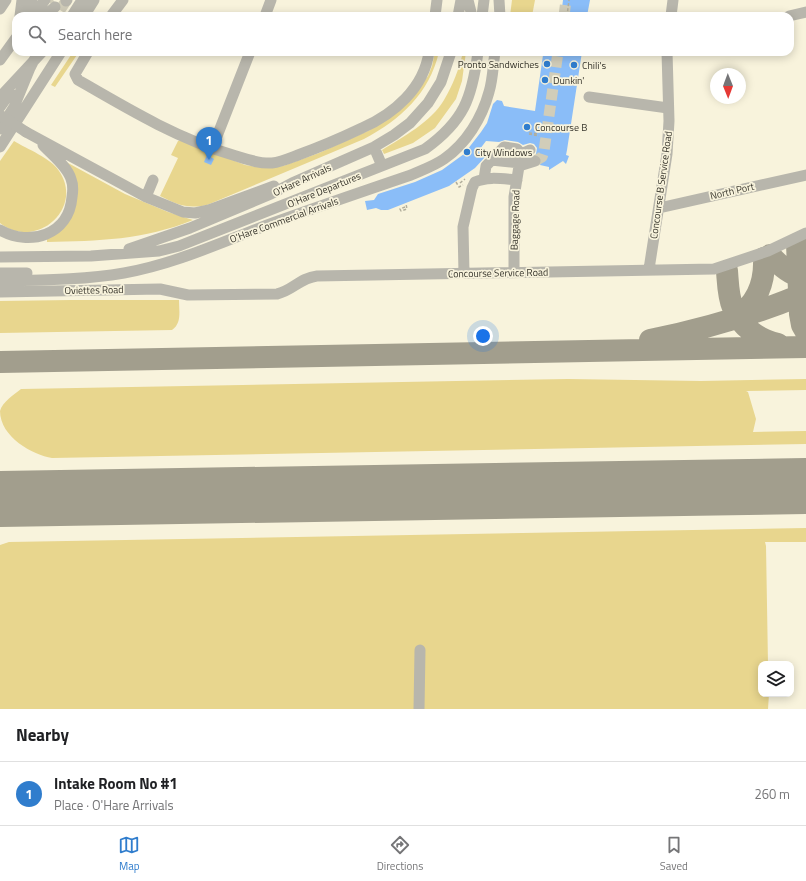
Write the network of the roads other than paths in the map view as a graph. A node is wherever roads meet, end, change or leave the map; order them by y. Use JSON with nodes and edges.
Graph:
{"nodes":[{"id":1,"x":6,"y":0,"type":"edge"},
{"id":2,"x":22,"y":0,"type":"edge"},
{"id":3,"x":26,"y":0,"type":"edge"},
{"id":4,"x":32,"y":0,"type":"edge"},
{"id":5,"x":39,"y":0,"type":"edge"},
{"id":6,"x":82,"y":0,"type":"edge"},
{"id":7,"x":94,"y":0,"type":"edge"},
{"id":8,"x":123,"y":0,"type":"edge"},
{"id":9,"x":271,"y":0,"type":"edge"},
{"id":10,"x":437,"y":0,"type":"edge"},
{"id":11,"x":460,"y":0,"type":"edge"},
{"id":12,"x":468,"y":0,"type":"edge"},
{"id":13,"x":499,"y":0,"type":"edge"},
{"id":14,"x":673,"y":0,"type":"edge"},
{"id":15,"x":484,"y":1,"type":"edge"},
{"id":16,"x":62,"y":7,"type":"edge"},
{"id":17,"x":0,"y":9,"type":"edge"},
{"id":18,"x":23,"y":12,"type":"edge"},
{"id":19,"x":24,"y":12,"type":"edge"},
{"id":20,"x":25,"y":12,"type":"edge"},
{"id":21,"x":32,"y":12,"type":"edge"},
{"id":22,"x":46,"y":12,"type":"edge"},
{"id":23,"x":49,"y":12,"type":"edge"},
{"id":24,"x":52,"y":12,"type":"edge"},
{"id":25,"x":86,"y":12,"type":"edge"},
{"id":26,"x":114,"y":12,"type":"edge"},
{"id":27,"x":266,"y":12,"type":"edge"},
{"id":28,"x":436,"y":12,"type":"edge"},
{"id":29,"x":458,"y":12,"type":"edge"},
{"id":30,"x":470,"y":12,"type":"edge"},
{"id":31,"x":483,"y":12,"type":"edge"},
{"id":32,"x":500,"y":12,"type":"edge"},
{"id":33,"x":672,"y":12,"type":"edge"},
{"id":34,"x":806,"y":12,"type":"edge"},
{"id":35,"x":794,"y":15,"type":"edge"},
{"id":36,"x":12,"y":44,"type":"edge"},
{"id":37,"x":38,"y":56,"type":"edge"},
{"id":38,"x":58,"y":56,"type":"edge"},
{"id":39,"x":86,"y":56,"type":"edge"},
{"id":40,"x":248,"y":56,"type":"edge"},
{"id":41,"x":429,"y":56,"type":"edge"},
{"id":42,"x":450,"y":56,"type":"edge"},
{"id":43,"x":455,"y":56,"type":"edge"},
{"id":44,"x":478,"y":56,"type":"edge"},
{"id":45,"x":494,"y":56,"type":"edge"},
{"id":46,"x":667,"y":56,"type":"edge"},
{"id":47,"x":0,"y":60,"type":"edge"},
{"id":48,"x":446,"y":68,"type":"junction"},
{"id":49,"x":0,"y":89,"type":"edge"},
{"id":50,"x":0,"y":97,"type":"edge"},
{"id":51,"x":589,"y":97,"type":"dead end"},
{"id":52,"x":0,"y":107,"type":"edge"},
{"id":53,"x":668,"y":108,"type":"junction"},
{"id":54,"x":0,"y":115,"type":"edge"},
{"id":55,"x":0,"y":118,"type":"edge"},
{"id":56,"x":0,"y":128,"type":"edge"},
{"id":57,"x":36,"y":138,"type":"junction"},
{"id":58,"x":0,"y":147,"type":"edge"},
{"id":59,"x":374,"y":147,"type":"junction"},
{"id":60,"x":212,"y":149,"type":"junction"},
{"id":61,"x":523,"y":159,"type":"junction"},
{"id":62,"x":491,"y":160,"type":"junction"},
{"id":63,"x":535,"y":161,"type":"dead end"},
{"id":64,"x":382,"y":166,"type":"junction"},
{"id":65,"x":806,"y":175,"type":"edge"},
{"id":66,"x":484,"y":179,"type":"junction"},
{"id":67,"x":153,"y":180,"type":"dead end"},
{"id":68,"x":517,"y":180,"type":"junction"},
{"id":69,"x":292,"y":183,"type":"junction"},
{"id":70,"x":146,"y":197,"type":"junction"},
{"id":71,"x":659,"y":208,"type":"junction"},
{"id":72,"x":0,"y":230,"type":"edge"},
{"id":73,"x":806,"y":234,"type":"edge"},
{"id":74,"x":111,"y":254,"type":"junction"},
{"id":75,"x":2,"y":258,"type":"edge"},
{"id":76,"x":649,"y":269,"type":"junction"},
{"id":77,"x":514,"y":272,"type":"junction"},
{"id":78,"x":0,"y":273,"type":"edge"},
{"id":79,"x":464,"y":273,"type":"junction"},
{"id":80,"x":119,"y":274,"type":"junction"},
{"id":81,"x":0,"y":281,"type":"edge"},
{"id":82,"x":0,"y":292,"type":"edge"},
{"id":83,"x":188,"y":295,"type":"joint"},
{"id":84,"x":420,"y":650,"type":"dead end"},
{"id":85,"x":419,"y":709,"type":"edge"}],
"edges":[{"from":1,"to":17,"type":"street"},
{"from":2,"to":18,"type":"street"},
{"from":3,"to":19,"type":"street"},
{"from":4,"to":20,"type":"street"},
{"from":5,"to":21,"type":"street"},
{"from":6,"to":16,"type":"street"},
{"from":7,"to":25,"type":"street"},
{"from":8,"to":26,"type":"street"},
{"from":9,"to":27,"type":"street"},
{"from":10,"to":28,"type":"street"},
{"from":11,"to":29,"type":"street"},
{"from":12,"to":30,"type":"street"},
{"from":13,"to":32,"type":"street"},
{"from":14,"to":33,"type":"street"},
{"from":15,"to":31,"type":"street"},
{"from":16,"to":22,"type":"street"},
{"from":16,"to":23,"type":"street"},
{"from":16,"to":24,"type":"street"},
{"from":34,"to":35,"type":"street"},
{"from":36,"to":47,"type":"street"},
{"from":37,"to":49,"type":"street"},
{"from":37,"to":50,"type":"street"},
{"from":37,"to":52,"type":"street"},
{"from":37,"to":55,"type":"street"},
{"from":37,"to":56,"type":"street"},
{"from":38,"to":58,"type":"street"},
{"from":39,"to":60,"type":"street"},
{"from":40,"to":60,"type":"street"},
{"from":41,"to":60,"type":"street"},
{"from":42,"to":48,"type":"street","name":"O'Hare Arrivals"},
{"from":43,"to":48,"type":"street"},
{"from":44,"to":64,"type":"street","name":"O'Hare Departures"},
{"from":45,"to":80,"type":"street","name":"O'Hare Commercial Arrivals"},
{"from":46,"to":53,"type":"street","name":"Concourse B Service Road"},
{"from":48,"to":59,"type":"street","name":"O'Hare Arrivals"},
{"from":51,"to":53,"type":"street"},
{"from":53,"to":71,"type":"street","name":"Concourse B Service Road"},
{"from":54,"to":57,"type":"street","bridge":true},
{"from":57,"to":70,"type":"street"},
{"from":57,"to":72,"type":"street"},
{"from":59,"to":64,"type":"street"},
{"from":59,"to":69,"type":"street","name":"O'Hare Arrivals"},
{"from":61,"to":62,"type":"street"},
{"from":61,"to":62,"type":"street"},
{"from":61,"to":63,"type":"street"},
{"from":61,"to":68,"type":"street","name":"Baggage Road"},
{"from":62,"to":66,"type":"street"},
{"from":64,"to":74,"type":"street","name":"O'Hare Departures"},
{"from":65,"to":71,"type":"street","name":"North Port"},
{"from":66,"to":68,"type":"street"},
{"from":66,"to":79,"type":"street"},
{"from":67,"to":70,"type":"street"},
{"from":68,"to":77,"type":"street","name":"Baggage Road"},
{"from":69,"to":70,"type":"street"},
{"from":69,"to":74,"type":"street","name":"O'Hare Arrivals"},
{"from":71,"to":76,"type":"street","name":"Concourse B Service Road"},
{"from":73,"to":76,"type":"street","name":"Concourse Service Road"},
{"from":74,"to":75,"type":"street"},
{"from":76,"to":77,"type":"street","name":"Concourse Service Road"},
{"from":77,"to":79,"type":"street","name":"Concourse Service Road"},
{"from":78,"to":80,"type":"street"},
{"from":79,"to":83,"type":"street","name":"Concourse Service Road"},
{"from":80,"to":81,"type":"street","name":"O'Hare Commercial Arrivals"},
{"from":82,"to":83,"type":"street","name":"Oviettes Road"},
{"from":84,"to":85,"type":"street"}]}
